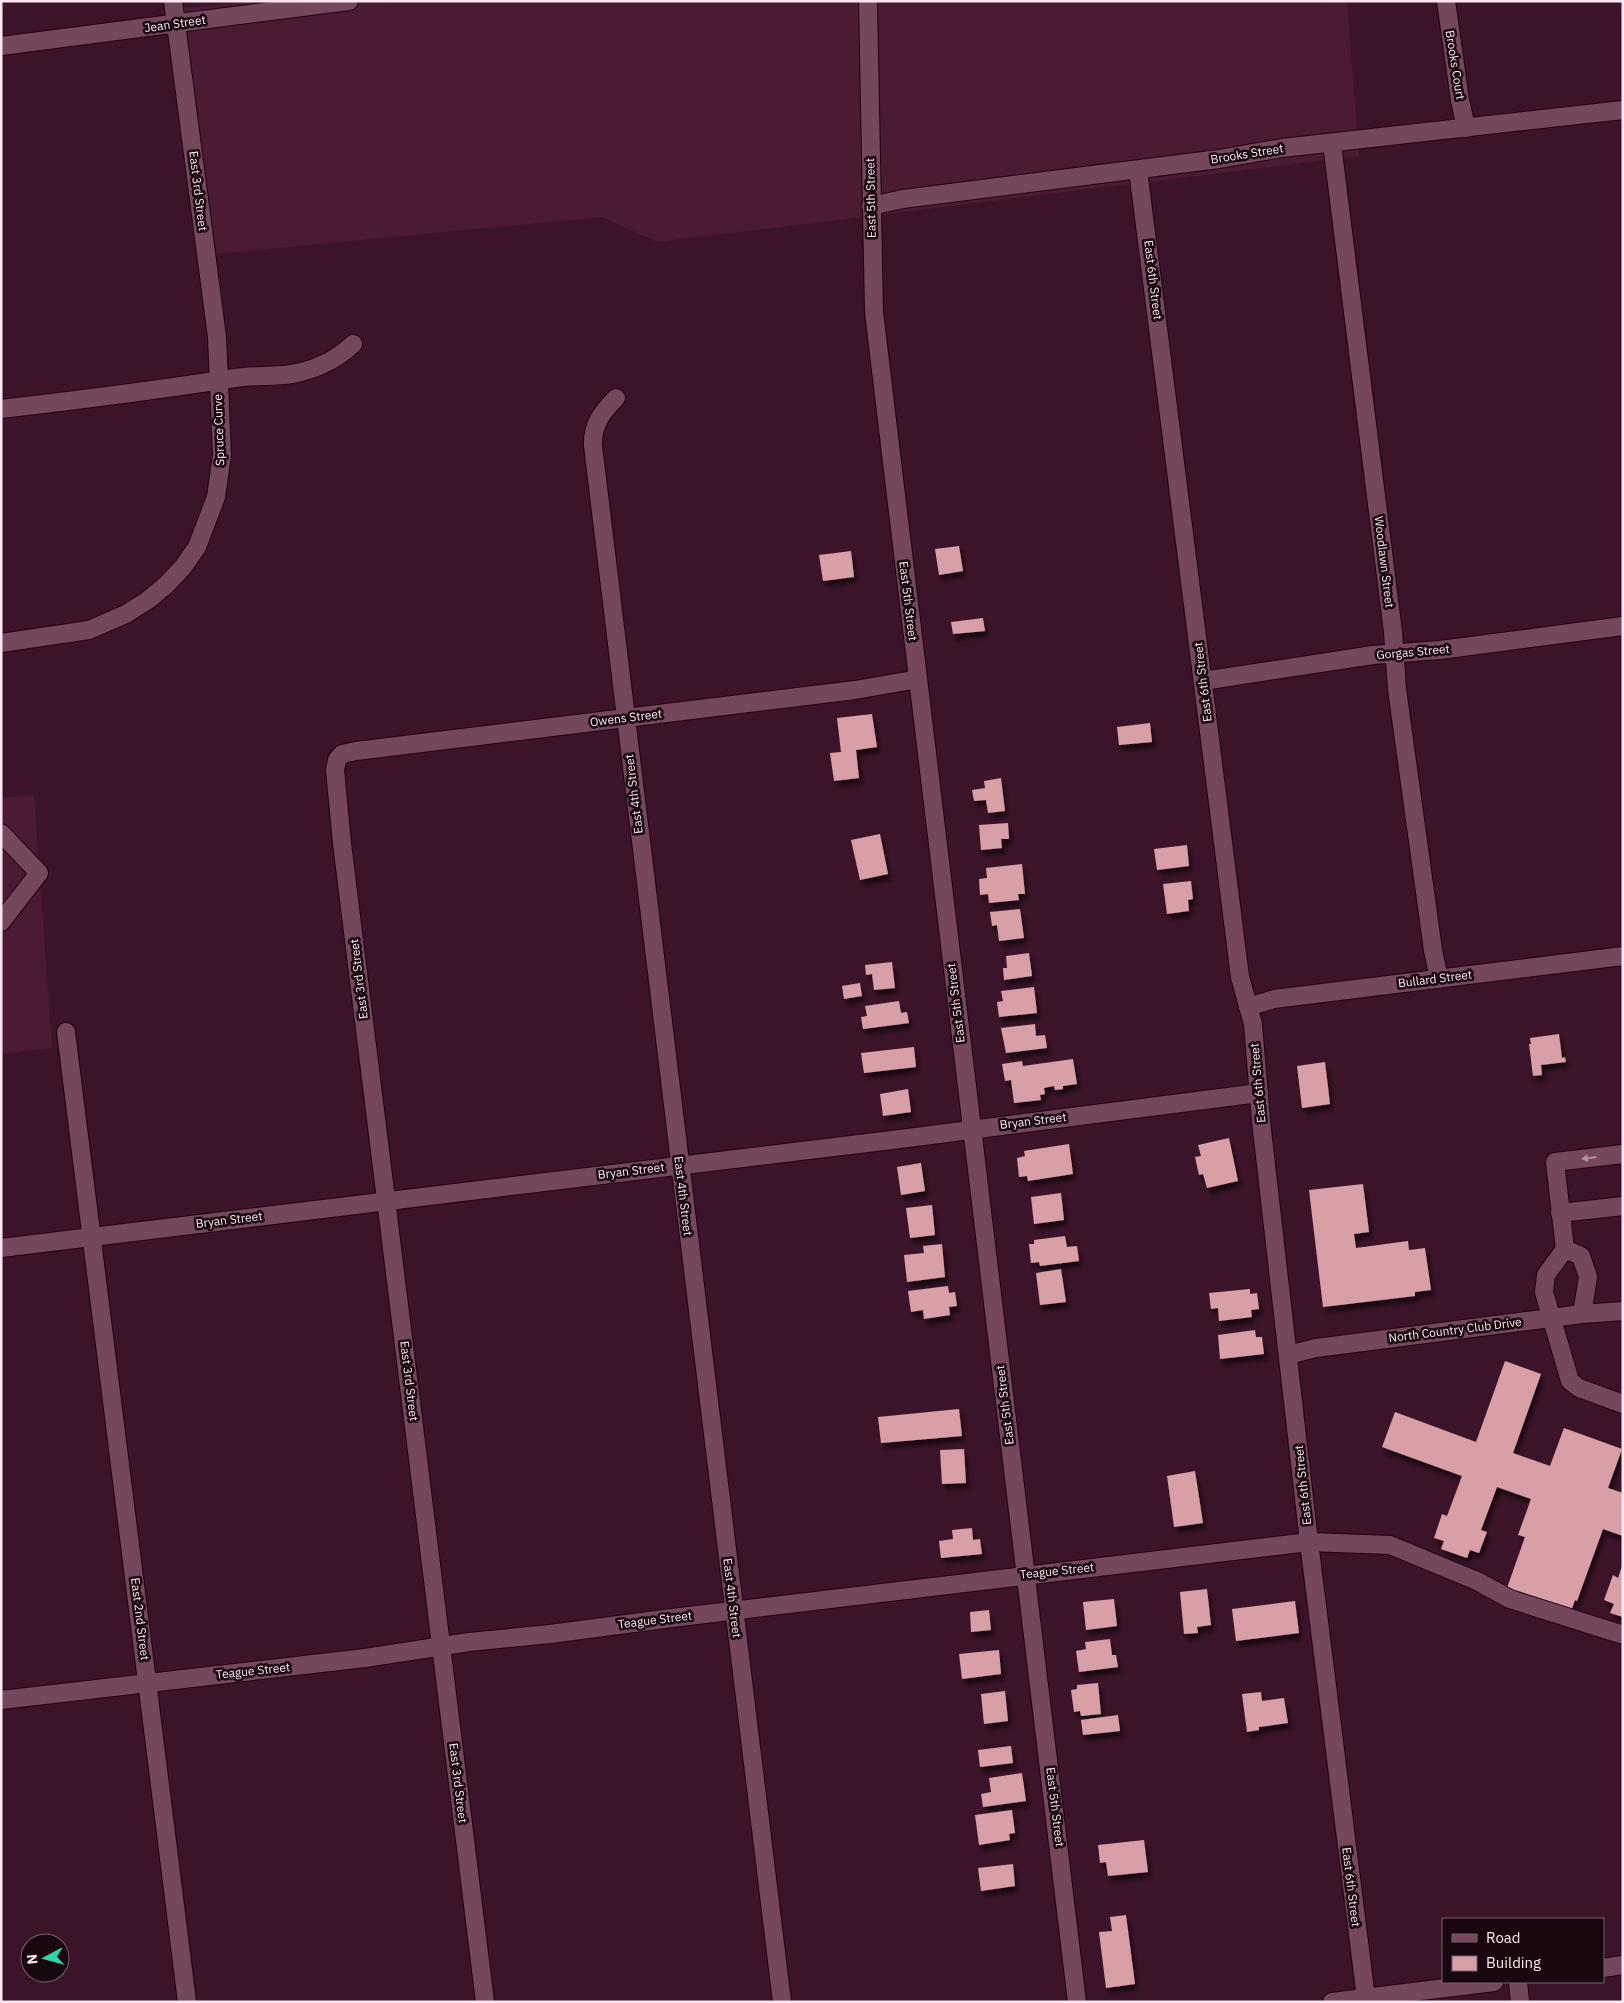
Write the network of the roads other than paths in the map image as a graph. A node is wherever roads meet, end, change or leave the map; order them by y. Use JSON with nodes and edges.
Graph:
{"nodes":[{"id":1,"x":173,"y":1,"type":"edge"},
{"id":2,"x":349,"y":1,"type":"edge"},
{"id":3,"x":868,"y":1,"type":"edge"},
{"id":4,"x":1446,"y":1,"type":"edge"},
{"id":5,"x":176,"y":24,"type":"junction"},
{"id":6,"x":1,"y":46,"type":"edge"},
{"id":7,"x":1623,"y":110,"type":"edge"},
{"id":8,"x":1466,"y":128,"type":"junction"},
{"id":9,"x":1332,"y":144,"type":"junction"},
{"id":10,"x":1138,"y":170,"type":"junction"},
{"id":11,"x":871,"y":206,"type":"junction"},
{"id":12,"x":353,"y":344,"type":"dead end"},
{"id":13,"x":218,"y":381,"type":"junction"},
{"id":14,"x":616,"y":398,"type":"dead end"},
{"id":15,"x":1,"y":409,"type":"edge"},
{"id":16,"x":1623,"y":626,"type":"edge"},
{"id":17,"x":1,"y":643,"type":"edge"},
{"id":18,"x":1394,"y":654,"type":"junction"},
{"id":19,"x":918,"y":679,"type":"junction"},
{"id":20,"x":1203,"y":681,"type":"junction"},
{"id":21,"x":625,"y":718,"type":"junction"},
{"id":22,"x":337,"y":760,"type":"joint"},
{"id":23,"x":1,"y":833,"type":"edge"},
{"id":24,"x":1,"y":922,"type":"edge"},
{"id":25,"x":1623,"y":956,"type":"edge"},
{"id":26,"x":1439,"y":979,"type":"junction"},
{"id":27,"x":1248,"y":1006,"type":"junction"},
{"id":28,"x":66,"y":1032,"type":"dead end"},
{"id":29,"x":1259,"y":1093,"type":"junction"},
{"id":30,"x":972,"y":1128,"type":"junction"},
{"id":31,"x":1623,"y":1154,"type":"edge"},
{"id":32,"x":679,"y":1165,"type":"junction"},
{"id":33,"x":386,"y":1201,"type":"junction"},
{"id":34,"x":1623,"y":1206,"type":"edge"},
{"id":35,"x":1560,"y":1213,"type":"junction"},
{"id":36,"x":92,"y":1237,"type":"junction"},
{"id":37,"x":1,"y":1248,"type":"edge"},
{"id":38,"x":1565,"y":1249,"type":"junction"},
{"id":39,"x":1623,"y":1311,"type":"edge"},
{"id":40,"x":1582,"y":1314,"type":"junction"},
{"id":41,"x":1552,"y":1318,"type":"junction"},
{"id":42,"x":1288,"y":1355,"type":"junction"},
{"id":43,"x":1623,"y":1404,"type":"edge"},
{"id":44,"x":1309,"y":1542,"type":"junction"},
{"id":45,"x":1026,"y":1574,"type":"junction"},
{"id":46,"x":734,"y":1610,"type":"junction"},
{"id":47,"x":1623,"y":1635,"type":"edge"},
{"id":48,"x":442,"y":1647,"type":"junction"},
{"id":49,"x":148,"y":1684,"type":"junction"},
{"id":50,"x":1,"y":1700,"type":"edge"},
{"id":51,"x":1623,"y":1966,"type":"edge"},
{"id":52,"x":1604,"y":1968,"type":"edge"},
{"id":53,"x":1486,"y":1983,"type":"edge"},
{"id":54,"x":1518,"y":1983,"type":"edge"},
{"id":55,"x":1366,"y":1998,"type":"junction"},
{"id":56,"x":187,"y":2002,"type":"edge"},
{"id":57,"x":485,"y":2002,"type":"edge"},
{"id":58,"x":782,"y":2002,"type":"edge"},
{"id":59,"x":1077,"y":2002,"type":"edge"},
{"id":60,"x":1332,"y":2002,"type":"edge"},
{"id":61,"x":1520,"y":2002,"type":"edge"}],
"edges":[{"from":1,"to":5,"type":"street","name":"East 3rd Street"},
{"from":2,"to":5,"type":"street","name":"Jean Street"},
{"from":3,"to":11,"type":"street","name":"East 5th Street"},
{"from":4,"to":8,"type":"street","name":"Brooks Court"},
{"from":5,"to":6,"type":"street","name":"Jean Street"},
{"from":5,"to":13,"type":"street","name":"East 3rd Street"},
{"from":7,"to":8,"type":"street","name":"Brooks Street"},
{"from":8,"to":9,"type":"street","name":"Brooks Street"},
{"from":9,"to":10,"type":"street","name":"Brooks Street"},
{"from":9,"to":18,"type":"street","name":"Woodlawn Street"},
{"from":10,"to":11,"type":"street","name":"Brooks Street"},
{"from":10,"to":20,"type":"street","name":"East 6th Street"},
{"from":11,"to":19,"type":"street","name":"East 5th Street"},
{"from":12,"to":13,"type":"street","name":"Spruce Curve"},
{"from":13,"to":15,"type":"street","name":"Spruce Curve"},
{"from":13,"to":17,"type":"street","name":"Spruce Curve"},
{"from":14,"to":21,"type":"street","name":"East 4th Street"},
{"from":16,"to":18,"type":"street","name":"Gorgas Street"},
{"from":18,"to":20,"type":"street","name":"Gorgas Street"},
{"from":18,"to":26,"type":"street","name":"Woodlawn Street"},
{"from":19,"to":21,"type":"street","name":"Owens Street"},
{"from":19,"to":30,"type":"street","name":"East 5th Street"},
{"from":20,"to":27,"type":"street","name":"East 6th Street"},
{"from":21,"to":22,"type":"street","name":"Owens Street"},
{"from":21,"to":32,"type":"street","name":"East 4th Street"},
{"from":22,"to":33,"type":"street","name":"East 3rd Street"},
{"from":23,"to":24,"type":"street"},
{"from":25,"to":26,"type":"street","name":"Bullard Street"},
{"from":26,"to":27,"type":"street","name":"Bullard Street"},
{"from":27,"to":29,"type":"street","name":"East 6th Street"},
{"from":28,"to":36,"type":"street"},
{"from":29,"to":30,"type":"street","name":"Bryan Street"},
{"from":29,"to":42,"type":"street","name":"East 6th Street"},
{"from":30,"to":32,"type":"street","name":"Bryan Street"},
{"from":30,"to":45,"type":"street","name":"East 5th Street"},
{"from":31,"to":35,"type":"street","one_way":true},
{"from":32,"to":33,"type":"street","name":"Bryan Street"},
{"from":32,"to":46,"type":"street","name":"East 4th Street"},
{"from":33,"to":36,"type":"street","name":"Bryan Street"},
{"from":33,"to":48,"type":"street","name":"East 3rd Street"},
{"from":34,"to":35,"type":"street"},
{"from":35,"to":38,"type":"street"},
{"from":36,"to":37,"type":"street","name":"Bryan Street"},
{"from":36,"to":49,"type":"street","name":"East 2nd Street"},
{"from":38,"to":40,"type":"street"},
{"from":38,"to":41,"type":"street"},
{"from":39,"to":40,"type":"street","name":"North Country Club Drive"},
{"from":40,"to":41,"type":"street","name":"North Country Club Drive"},
{"from":41,"to":42,"type":"street","name":"North Country Club Drive"},
{"from":41,"to":43,"type":"street"},
{"from":42,"to":44,"type":"street","name":"East 6th Street"},
{"from":44,"to":45,"type":"street","name":"Teague Street"},
{"from":44,"to":47,"type":"street","name":"Teague Street"},
{"from":44,"to":55,"type":"street","name":"East 6th Street"},
{"from":45,"to":46,"type":"street","name":"Teague Street"},
{"from":45,"to":59,"type":"street","name":"East 5th Street"},
{"from":46,"to":48,"type":"street","name":"Teague Street"},
{"from":46,"to":58,"type":"street","name":"East 4th Street"},
{"from":48,"to":49,"type":"street","name":"Teague Street"},
{"from":48,"to":57,"type":"street","name":"East 3rd Street"},
{"from":49,"to":50,"type":"street","name":"Teague Street"},
{"from":49,"to":56,"type":"street","name":"East 2nd Street"},
{"from":51,"to":52,"type":"street"},
{"from":53,"to":55,"type":"street"},
{"from":54,"to":61,"type":"street"},
{"from":55,"to":60,"type":"street"}]}
